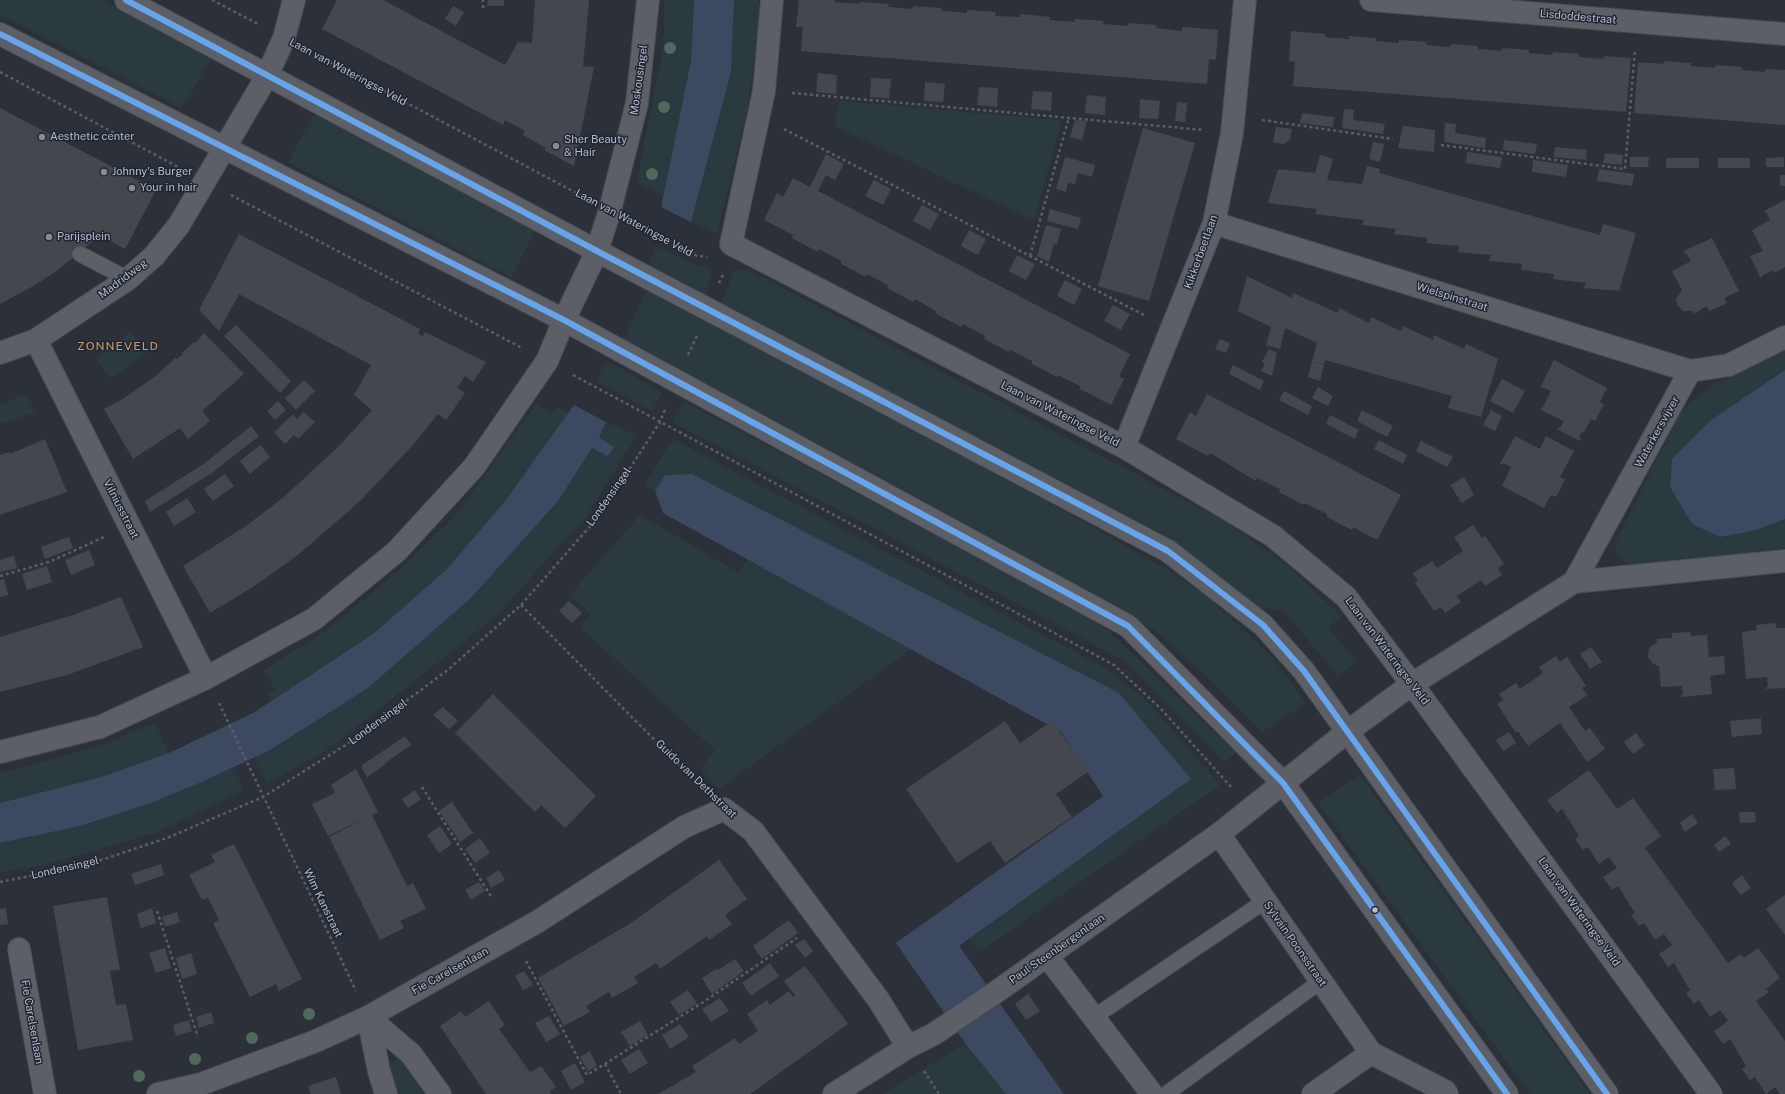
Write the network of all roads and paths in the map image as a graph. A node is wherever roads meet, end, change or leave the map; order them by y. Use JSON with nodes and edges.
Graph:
{"nodes":[{"id":1,"x":126,"y":0,"type":"edge"},
{"id":2,"x":212,"y":0,"type":"edge"},
{"id":3,"x":294,"y":0,"type":"edge"},
{"id":4,"x":483,"y":0,"type":"edge"},
{"id":5,"x":648,"y":0,"type":"edge"},
{"id":6,"x":772,"y":0,"type":"edge"},
{"id":7,"x":1245,"y":0,"type":"edge"},
{"id":8,"x":1370,"y":0,"type":"edge"},
{"id":9,"x":483,"y":8,"type":"dead end"},
{"id":10,"x":1637,"y":22,"type":"junction"},
{"id":11,"x":0,"y":34,"type":"edge"},
{"id":12,"x":1785,"y":34,"type":"edge"},
{"id":13,"x":284,"y":38,"type":"junction"},
{"id":14,"x":0,"y":72,"type":"edge"},
{"id":15,"x":267,"y":76,"type":"junction"},
{"id":16,"x":764,"y":90,"type":"junction"},
{"id":17,"x":759,"y":116,"type":"junction"},
{"id":18,"x":1069,"y":117,"type":"junction"},
{"id":19,"x":1233,"y":124,"type":"junction"},
{"id":20,"x":1393,"y":139,"type":"dead end"},
{"id":21,"x":1441,"y":145,"type":"dead end"},
{"id":22,"x":224,"y":147,"type":"junction"},
{"id":23,"x":204,"y":181,"type":"junction"},
{"id":24,"x":610,"y":210,"type":"junction"},
{"id":25,"x":1214,"y":223,"type":"junction"},
{"id":26,"x":731,"y":244,"type":"junction"},
{"id":27,"x":597,"y":252,"type":"junction"},
{"id":28,"x":80,"y":254,"type":"dead end"},
{"id":29,"x":1030,"y":256,"type":"junction"},
{"id":30,"x":128,"y":279,"type":"junction"},
{"id":31,"x":564,"y":320,"type":"junction"},
{"id":32,"x":1171,"y":329,"type":"junction"},
{"id":33,"x":1785,"y":336,"type":"edge"},
{"id":34,"x":36,"y":340,"type":"junction"},
{"id":35,"x":0,"y":353,"type":"edge"},
{"id":36,"x":547,"y":361,"type":"junction"},
{"id":37,"x":1690,"y":371,"type":"junction"},
{"id":38,"x":660,"y":422,"type":"junction"},
{"id":39,"x":1124,"y":447,"type":"junction"},
{"id":40,"x":130,"y":526,"type":"junction"},
{"id":41,"x":1785,"y":561,"type":"edge"},
{"id":42,"x":0,"y":576,"type":"edge"},
{"id":43,"x":1574,"y":582,"type":"junction"},
{"id":44,"x":521,"y":605,"type":"junction"},
{"id":45,"x":206,"y":678,"type":"junction"},
{"id":46,"x":1412,"y":684,"type":"junction"},
{"id":47,"x":222,"y":709,"type":"dead end"},
{"id":48,"x":1347,"y":732,"type":"junction"},
{"id":49,"x":0,"y":752,"type":"edge"},
{"id":50,"x":1283,"y":783,"type":"junction"},
{"id":51,"x":422,"y":787,"type":"dead end"},
{"id":52,"x":263,"y":797,"type":"junction"},
{"id":53,"x":724,"y":809,"type":"junction"},
{"id":54,"x":1219,"y":834,"type":"junction"},
{"id":55,"x":0,"y":882,"type":"edge"},
{"id":56,"x":492,"y":898,"type":"dead end"},
{"id":57,"x":1265,"y":901,"type":"junction"},
{"id":58,"x":157,"y":912,"type":"dead end"},
{"id":59,"x":821,"y":923,"type":"junction"},
{"id":60,"x":512,"y":936,"type":"junction"},
{"id":61,"x":19,"y":949,"type":"dead end"},
{"id":62,"x":1047,"y":956,"type":"junction"},
{"id":63,"x":1321,"y":981,"type":"junction"},
{"id":64,"x":368,"y":1017,"type":"junction"},
{"id":65,"x":1094,"y":1017,"type":"junction"},
{"id":66,"x":198,"y":1038,"type":"dead end"},
{"id":67,"x":908,"y":1048,"type":"junction"},
{"id":68,"x":1371,"y":1053,"type":"junction"},
{"id":69,"x":605,"y":1064,"type":"junction"},
{"id":70,"x":45,"y":1094,"type":"edge"},
{"id":71,"x":158,"y":1094,"type":"edge"},
{"id":72,"x":386,"y":1094,"type":"edge"},
{"id":73,"x":440,"y":1094,"type":"edge"},
{"id":74,"x":621,"y":1094,"type":"edge"},
{"id":75,"x":834,"y":1094,"type":"edge"},
{"id":76,"x":1152,"y":1094,"type":"edge"},
{"id":77,"x":1166,"y":1094,"type":"edge"},
{"id":78,"x":1313,"y":1094,"type":"edge"},
{"id":79,"x":1447,"y":1094,"type":"edge"},
{"id":80,"x":1507,"y":1094,"type":"edge"},
{"id":81,"x":1607,"y":1094,"type":"edge"},
{"id":82,"x":1711,"y":1094,"type":"edge"}],
"edges":[{"from":1,"to":15,"type":"street"},
{"from":2,"to":13,"type":"path","name":"Laan van Wateringse Veld"},
{"from":3,"to":13,"type":"street"},
{"from":4,"to":9,"type":"path"},
{"from":5,"to":24,"type":"street","name":"Moskousingel"},
{"from":6,"to":16,"type":"street"},
{"from":7,"to":19,"type":"street","name":"Kikkerbeetlaan"},
{"from":8,"to":10,"type":"street","name":"Lisdoddestraat"},
{"from":10,"to":12,"type":"street","name":"Lisdoddestraat"},
{"from":10,"to":21,"type":"path"},
{"from":11,"to":22,"type":"street"},
{"from":13,"to":15,"type":"street"},
{"from":13,"to":24,"type":"path","name":"Laan van Wateringse Veld"},
{"from":14,"to":23,"type":"path"},
{"from":15,"to":22,"type":"street"},
{"from":15,"to":27,"type":"street"},
{"from":16,"to":17,"type":"street"},
{"from":16,"to":18,"type":"path"},
{"from":17,"to":26,"type":"street"},
{"from":17,"to":29,"type":"path"},
{"from":18,"to":19,"type":"path"},
{"from":18,"to":29,"type":"path"},
{"from":19,"to":20,"type":"path"},
{"from":19,"to":25,"type":"street","name":"Kikkerbeetlaan"},
{"from":22,"to":23,"type":"street","name":"Madridweg"},
{"from":22,"to":31,"type":"street"},
{"from":23,"to":30,"type":"street","name":"Madridweg"},
{"from":23,"to":36,"type":"path"},
{"from":24,"to":26,"type":"path","name":"Laan van Wateringse Veld"},
{"from":24,"to":27,"type":"street","name":"Moskousingel"},
{"from":25,"to":32,"type":"street","name":"Kikkerbeetlaan"},
{"from":25,"to":37,"type":"street","name":"Wielspinstraat"},
{"from":26,"to":39,"type":"street","name":"Laan van Wateringse Veld"},
{"from":27,"to":31,"type":"street"},
{"from":27,"to":48,"type":"street"},
{"from":28,"to":30,"type":"lane"},
{"from":29,"to":32,"type":"path"},
{"from":30,"to":34,"type":"street","name":"Madridweg"},
{"from":31,"to":36,"type":"street"},
{"from":31,"to":50,"type":"street"},
{"from":32,"to":39,"type":"street","name":"Kikkerbeetlaan"},
{"from":33,"to":37,"type":"street"},
{"from":34,"to":35,"type":"street","name":"Madridweg"},
{"from":34,"to":40,"type":"street","name":"Vilniusstraat"},
{"from":36,"to":38,"type":"path"},
{"from":36,"to":45,"type":"street"},
{"from":37,"to":43,"type":"street","name":"Waterkersvijver"},
{"from":38,"to":44,"type":"path","name":"Londensingel"},
{"from":38,"to":54,"type":"path"},
{"from":39,"to":46,"type":"street","name":"Laan van Wateringse Veld"},
{"from":40,"to":42,"type":"path"},
{"from":40,"to":45,"type":"street","name":"Vilniusstraat"},
{"from":41,"to":43,"type":"street","name":"Waterkersvijver"},
{"from":43,"to":46,"type":"street","name":"Waterkersvijver"},
{"from":44,"to":52,"type":"path","name":"Londensingel"},
{"from":44,"to":53,"type":"path","name":"Guido van Dethstraat"},
{"from":45,"to":49,"type":"street"},
{"from":46,"to":48,"type":"street","name":"Waterkersvijver"},
{"from":46,"to":82,"type":"street","name":"Laan van Wateringse Veld"},
{"from":47,"to":52,"type":"path","name":"Wim Kanstraat"},
{"from":48,"to":50,"type":"street","name":"Paul Steenbergenlaan"},
{"from":48,"to":81,"type":"street"},
{"from":50,"to":54,"type":"street","name":"Paul Steenbergenlaan"},
{"from":50,"to":80,"type":"street"},
{"from":51,"to":56,"type":"path"},
{"from":52,"to":55,"type":"path","name":"Londensingel"},
{"from":52,"to":64,"type":"path","name":"Wim Kanstraat"},
{"from":53,"to":59,"type":"street","name":"Guido van Dethstraat"},
{"from":53,"to":60,"type":"street","name":"Fie Carelsenlaan"},
{"from":54,"to":57,"type":"street","name":"Sylvain Poonsstraat"},
{"from":54,"to":62,"type":"street","name":"Paul Steenbergenlaan"},
{"from":57,"to":63,"type":"street","name":"Sylvain Poonsstraat"},
{"from":57,"to":65,"type":"lane"},
{"from":58,"to":66,"type":"path"},
{"from":59,"to":67,"type":"street","name":"Guido van Dethstraat"},
{"from":59,"to":69,"type":"path"},
{"from":60,"to":64,"type":"street","name":"Fie Carelsenlaan"},
{"from":60,"to":69,"type":"path"},
{"from":61,"to":70,"type":"street","name":"Fie Carelsenlaan"},
{"from":62,"to":65,"type":"street"},
{"from":62,"to":67,"type":"street","name":"Paul Steenbergenlaan"},
{"from":63,"to":68,"type":"street","name":"Sylvain Poonsstraat"},
{"from":63,"to":77,"type":"lane"},
{"from":64,"to":71,"type":"street","name":"Fie Carelsenlaan"},
{"from":64,"to":72,"type":"street"},
{"from":64,"to":73,"type":"street"},
{"from":65,"to":76,"type":"street"},
{"from":67,"to":75,"type":"street","name":"Paul Steenbergenlaan"},
{"from":68,"to":78,"type":"street"},
{"from":68,"to":79,"type":"street","name":"Sylvain Poonsstraat"},
{"from":69,"to":74,"type":"path"}]}
